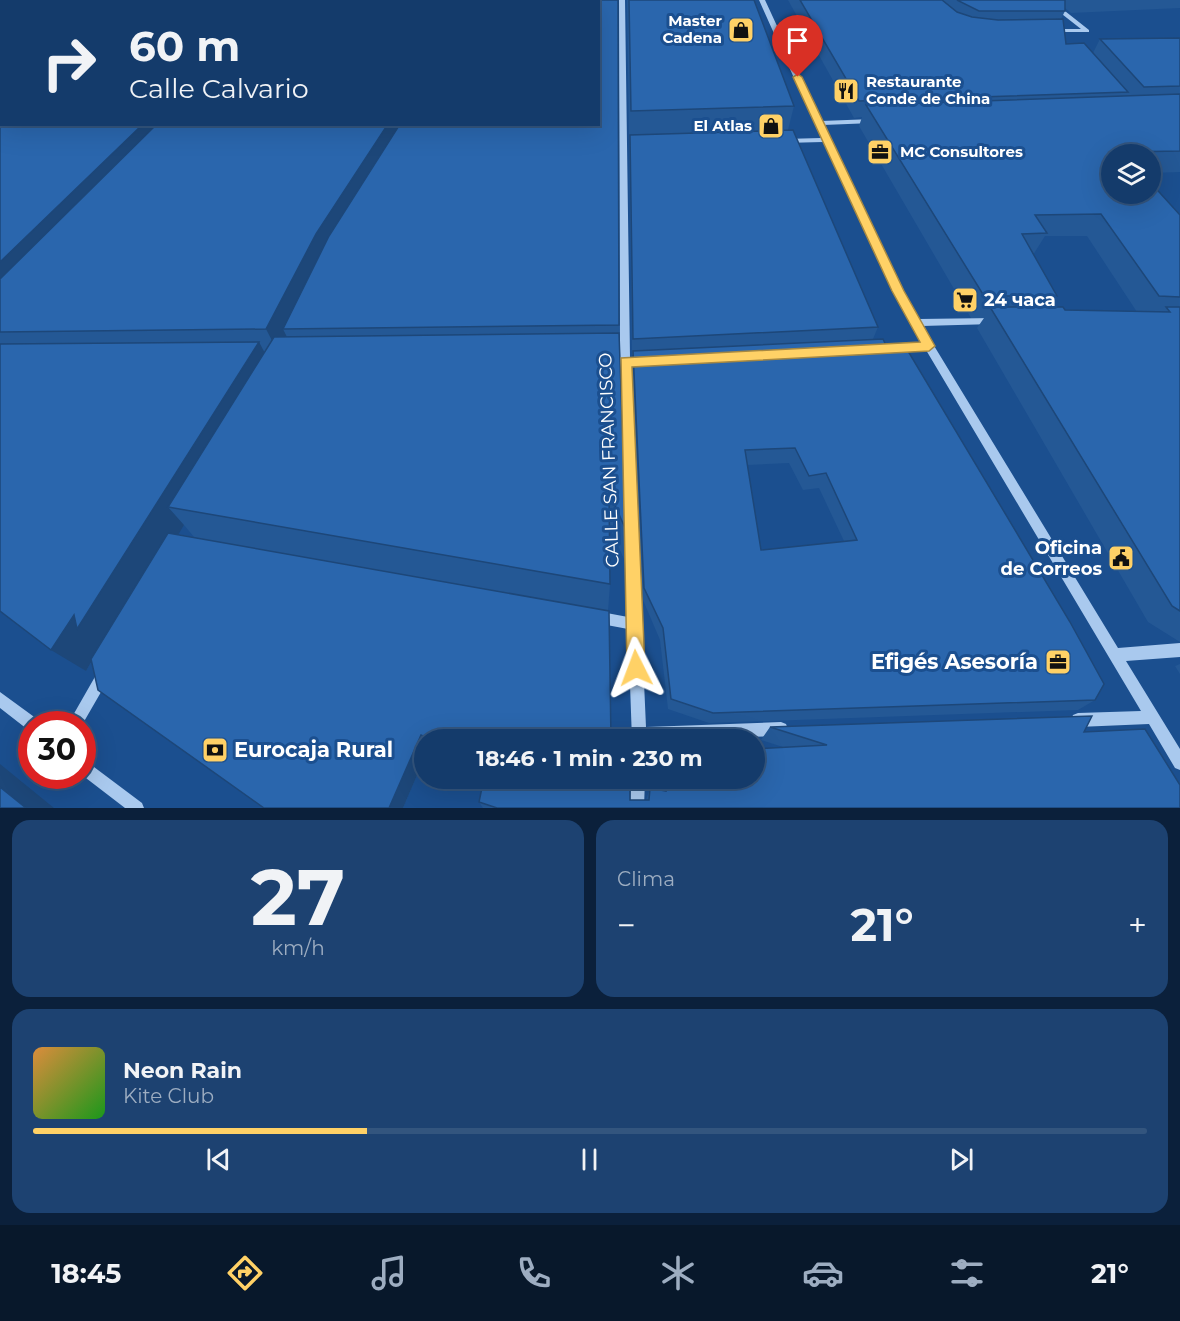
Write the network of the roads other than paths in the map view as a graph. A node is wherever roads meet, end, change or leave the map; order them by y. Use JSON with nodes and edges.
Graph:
{"nodes":[{"id":1,"x":622,"y":0,"type":"edge"},
{"id":2,"x":762,"y":0,"type":"edge"},
{"id":3,"x":1047,"y":0,"type":"edge"},
{"id":4,"x":1047,"y":31,"type":"edge"},
{"id":5,"x":1058,"y":31,"type":"junction"},
{"id":6,"x":1065,"y":40,"type":"edge"},
{"id":7,"x":878,"y":121,"type":"edge"},
{"id":8,"x":819,"y":123,"type":"junction"},
{"id":9,"x":826,"y":140,"type":"junction"},
{"id":10,"x":769,"y":142,"type":"edge"},
{"id":11,"x":1004,"y":321,"type":"edge"},
{"id":12,"x":915,"y":323,"type":"junction"},
{"id":13,"x":929,"y":346,"type":"junction"},
{"id":14,"x":859,"y":351,"type":"edge"},
{"id":15,"x":660,"y":360,"type":"edge"},
{"id":16,"x":625,"y":362,"type":"junction"},
{"id":17,"x":597,"y":363,"type":"edge"},
{"id":18,"x":587,"y":615,"type":"edge"},
{"id":19,"x":634,"y":624,"type":"junction"},
{"id":20,"x":1180,"y":650,"type":"edge"},
{"id":21,"x":1115,"y":655,"type":"junction"},
{"id":22,"x":111,"y":663,"type":"edge"},
{"id":23,"x":0,"y":699,"type":"edge"},
{"id":24,"x":83,"y":711,"type":"edge"},
{"id":25,"x":18,"y":713,"type":"edge"},
{"id":26,"x":1153,"y":717,"type":"junction"},
{"id":27,"x":1065,"y":720,"type":"edge"},
{"id":28,"x":639,"y":729,"type":"edge"},
{"id":29,"x":793,"y":729,"type":"edge"},
{"id":30,"x":765,"y":730,"type":"edge"},
{"id":31,"x":1180,"y":763,"type":"edge"},
{"id":32,"x":96,"y":776,"type":"edge"},
{"id":33,"x":638,"y":789,"type":"edge"},
{"id":34,"x":137,"y":808,"type":"edge"},
{"id":35,"x":637,"y":808,"type":"edge"}],
"edges":[{"from":1,"to":16,"type":"street","name":"CALLE SAN FRANCISCO"},
{"from":2,"to":8,"type":"street"},
{"from":3,"to":5,"type":"street"},
{"from":4,"to":5,"type":"street"},
{"from":5,"to":6,"type":"street"},
{"from":7,"to":8,"type":"street"},
{"from":8,"to":9,"type":"street"},
{"from":9,"to":10,"type":"street"},
{"from":9,"to":12,"type":"street"},
{"from":11,"to":12,"type":"street"},
{"from":12,"to":13,"type":"street"},
{"from":13,"to":14,"type":"street"},
{"from":13,"to":21,"type":"street"},
{"from":15,"to":16,"type":"street"},
{"from":16,"to":17,"type":"street"},
{"from":16,"to":19,"type":"street","name":"CALLE SAN FRANCISCO"},
{"from":18,"to":19,"type":"street"},
{"from":19,"to":28,"type":"street","name":"CALLE SAN FRANCISCO"},
{"from":20,"to":21,"type":"street"},
{"from":21,"to":26,"type":"street"},
{"from":22,"to":24,"type":"street"},
{"from":23,"to":25,"type":"street"},
{"from":26,"to":27,"type":"street"},
{"from":26,"to":31,"type":"street"},
{"from":29,"to":30,"type":"street"},
{"from":32,"to":34,"type":"street"},
{"from":33,"to":35,"type":"street"}]}
